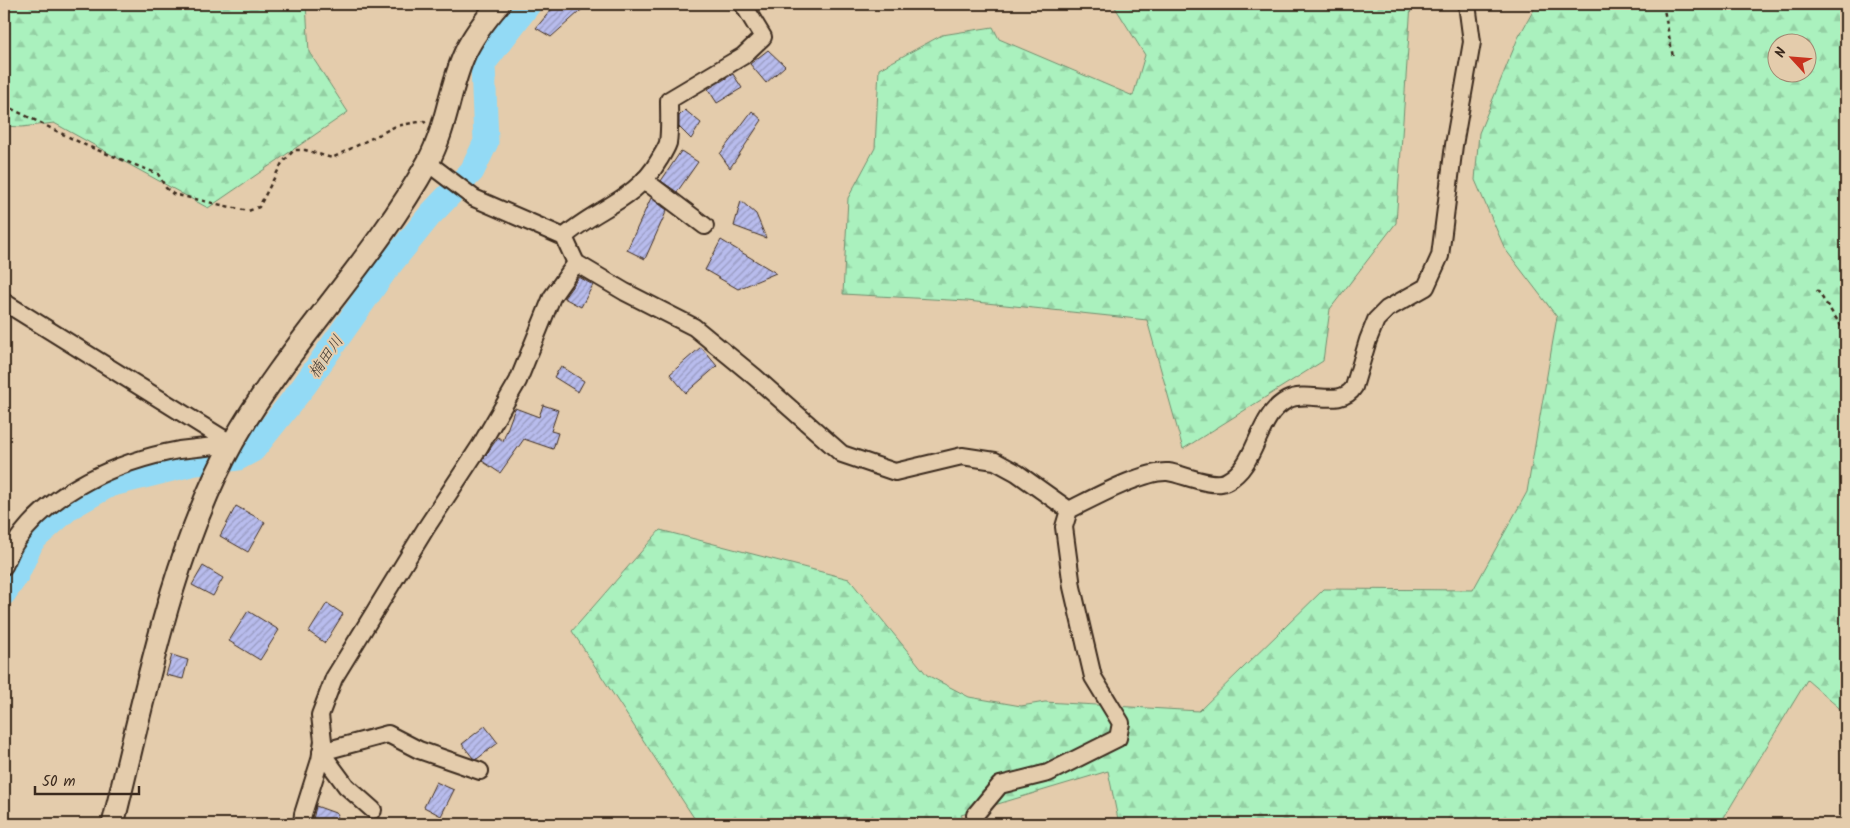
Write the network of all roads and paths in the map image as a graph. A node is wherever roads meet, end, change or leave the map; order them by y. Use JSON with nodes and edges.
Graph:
{"nodes":[{"id":1,"x":499,"y":4,"type":"edge"},
{"id":2,"x":743,"y":4,"type":"edge"},
{"id":3,"x":1467,"y":4,"type":"edge"},
{"id":4,"x":1663,"y":4,"type":"edge"},
{"id":5,"x":1673,"y":57,"type":"dead end"},
{"id":6,"x":4,"y":105,"type":"edge"},
{"id":7,"x":438,"y":142,"type":"junction"},
{"id":8,"x":428,"y":163,"type":"junction"},
{"id":9,"x":644,"y":180,"type":"junction"},
{"id":10,"x":704,"y":226,"type":"dead end"},
{"id":11,"x":564,"y":238,"type":"junction"},
{"id":12,"x":576,"y":263,"type":"junction"},
{"id":13,"x":1817,"y":290,"type":"dead end"},
{"id":14,"x":4,"y":302,"type":"edge"},
{"id":15,"x":1846,"y":333,"type":"edge"},
{"id":16,"x":232,"y":444,"type":"junction"},
{"id":17,"x":1069,"y":510,"type":"junction"},
{"id":18,"x":4,"y":566,"type":"edge"},
{"id":19,"x":321,"y":752,"type":"junction"},
{"id":20,"x":480,"y":771,"type":"dead end"},
{"id":21,"x":373,"y":810,"type":"dead end"},
{"id":22,"x":113,"y":824,"type":"edge"},
{"id":23,"x":302,"y":824,"type":"edge"},
{"id":24,"x":977,"y":824,"type":"edge"}],
"edges":[{"from":1,"to":7,"type":"street"},
{"from":2,"to":9,"type":"street"},
{"from":3,"to":17,"type":"street"},
{"from":4,"to":5,"type":"path"},
{"from":6,"to":7,"type":"path"},
{"from":7,"to":8,"type":"street"},
{"from":8,"to":11,"type":"street"},
{"from":8,"to":16,"type":"street"},
{"from":9,"to":10,"type":"street"},
{"from":9,"to":11,"type":"street"},
{"from":11,"to":12,"type":"street"},
{"from":12,"to":17,"type":"street"},
{"from":12,"to":19,"type":"street"},
{"from":13,"to":15,"type":"path"},
{"from":14,"to":16,"type":"street"},
{"from":16,"to":18,"type":"street"},
{"from":16,"to":22,"type":"street"},
{"from":17,"to":24,"type":"street"},
{"from":19,"to":20,"type":"street"},
{"from":19,"to":21,"type":"street"},
{"from":19,"to":23,"type":"street"}]}
